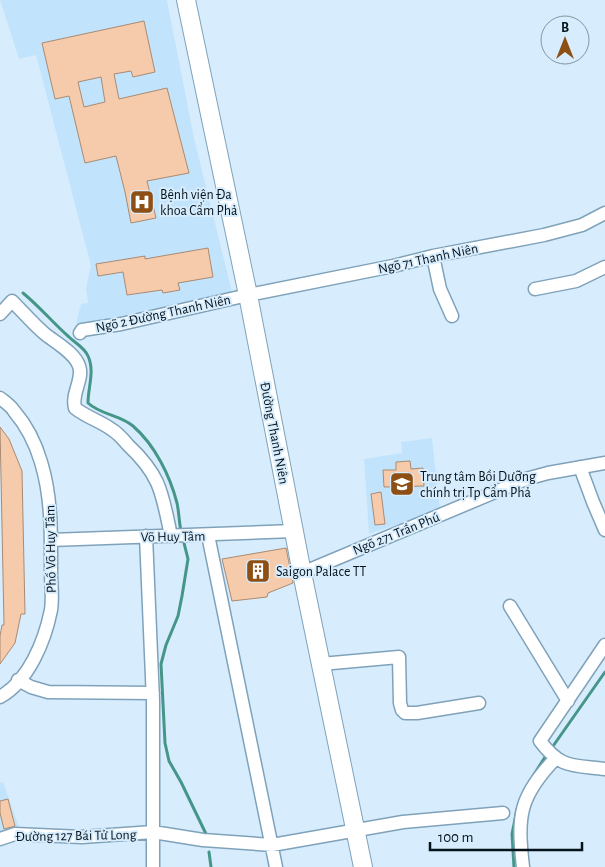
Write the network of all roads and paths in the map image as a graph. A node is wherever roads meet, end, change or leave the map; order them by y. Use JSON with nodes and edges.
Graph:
{"nodes":[{"id":1,"x":186,"y":0,"type":"edge"},
{"id":2,"x":605,"y":213,"type":"edge"},
{"id":3,"x":433,"y":256,"type":"junction"},
{"id":4,"x":605,"y":267,"type":"edge"},
{"id":5,"x":535,"y":289,"type":"dead end"},
{"id":6,"x":248,"y":295,"type":"junction"},
{"id":7,"x":0,"y":314,"type":"edge"},
{"id":8,"x":452,"y":316,"type":"dead end"},
{"id":9,"x":80,"y":333,"type":"dead end"},
{"id":10,"x":0,"y":398,"type":"edge"},
{"id":11,"x":605,"y":463,"type":"edge"},
{"id":12,"x":580,"y":467,"type":"junction"},
{"id":13,"x":605,"y":530,"type":"edge"},
{"id":14,"x":294,"y":531,"type":"junction"},
{"id":15,"x":208,"y":535,"type":"junction"},
{"id":16,"x":146,"y":536,"type":"junction"},
{"id":17,"x":171,"y":536,"type":"junction"},
{"id":18,"x":52,"y":540,"type":"junction"},
{"id":19,"x":302,"y":573,"type":"junction"},
{"id":20,"x":510,"y":606,"type":"dead end"},
{"id":21,"x":605,"y":645,"type":"edge"},
{"id":22,"x":321,"y":664,"type":"junction"},
{"id":23,"x":18,"y":680,"type":"junction"},
{"id":24,"x":153,"y":693,"type":"junction"},
{"id":25,"x":0,"y":697,"type":"edge"},
{"id":26,"x":568,"y":701,"type":"junction"},
{"id":27,"x":479,"y":703,"type":"dead end"},
{"id":28,"x":548,"y":750,"type":"junction"},
{"id":29,"x":605,"y":769,"type":"edge"},
{"id":30,"x":503,"y":813,"type":"dead end"},
{"id":31,"x":356,"y":829,"type":"junction"},
{"id":32,"x":153,"y":832,"type":"junction"},
{"id":33,"x":0,"y":839,"type":"edge"},
{"id":34,"x":272,"y":845,"type":"junction"},
{"id":35,"x":153,"y":867,"type":"edge"},
{"id":36,"x":276,"y":867,"type":"edge"},
{"id":37,"x":363,"y":867,"type":"edge"},
{"id":38,"x":523,"y":867,"type":"edge"}],
"edges":[{"from":1,"to":6,"type":"street","name":"Đường Thanh Niên"},
{"from":2,"to":3,"type":"street","name":"Ngõ 71 Thanh Niên"},
{"from":3,"to":6,"type":"street","name":"Ngõ 71 Thanh Niên"},
{"from":3,"to":8,"type":"street"},
{"from":4,"to":5,"type":"street"},
{"from":6,"to":9,"type":"street","name":"Ngõ 2 Đường Thanh Niên"},
{"from":6,"to":14,"type":"street","name":"Đường Thanh Niên"},
{"from":7,"to":17,"type":"street"},
{"from":10,"to":18,"type":"street","name":"Phố Võ Huy Tâm"},
{"from":11,"to":12,"type":"street","name":"Ngõ 271 Trần Phú"},
{"from":12,"to":13,"type":"street"},
{"from":12,"to":19,"type":"street","name":"Ngõ 271 Trần Phú"},
{"from":14,"to":15,"type":"street","name":"Võ Huy Tâm"},
{"from":14,"to":19,"type":"street","name":"Đường Thanh Niên"},
{"from":15,"to":17,"type":"street","name":"Võ Huy Tâm"},
{"from":15,"to":34,"type":"street"},
{"from":16,"to":17,"type":"street","name":"Võ Huy Tâm"},
{"from":16,"to":18,"type":"street","name":"Võ Huy Tâm"},
{"from":16,"to":24,"type":"street"},
{"from":18,"to":23,"type":"street","name":"Phố Võ Huy Tâm"},
{"from":19,"to":22,"type":"street","name":"Đường Thanh Niên"},
{"from":20,"to":26,"type":"street"},
{"from":21,"to":26,"type":"street"},
{"from":22,"to":27,"type":"street"},
{"from":22,"to":31,"type":"street","name":"Đường Thanh Niên"},
{"from":23,"to":24,"type":"street"},
{"from":23,"to":25,"type":"street","name":"Phố Võ Huy Tâm"},
{"from":24,"to":32,"type":"street"},
{"from":26,"to":28,"type":"street"},
{"from":28,"to":29,"type":"street"},
{"from":28,"to":38,"type":"street"},
{"from":30,"to":31,"type":"street","name":"Đường 127 Bái Tử Long"},
{"from":31,"to":34,"type":"street","name":"Đường 127 Bái Tử Long"},
{"from":31,"to":37,"type":"street","name":"Đường Thanh Niên"},
{"from":32,"to":33,"type":"street","name":"Đường 127 Bái Tử Long"},
{"from":32,"to":34,"type":"street","name":"Đường 127 Bái Tử Long"},
{"from":32,"to":35,"type":"street"},
{"from":34,"to":36,"type":"street"}]}
